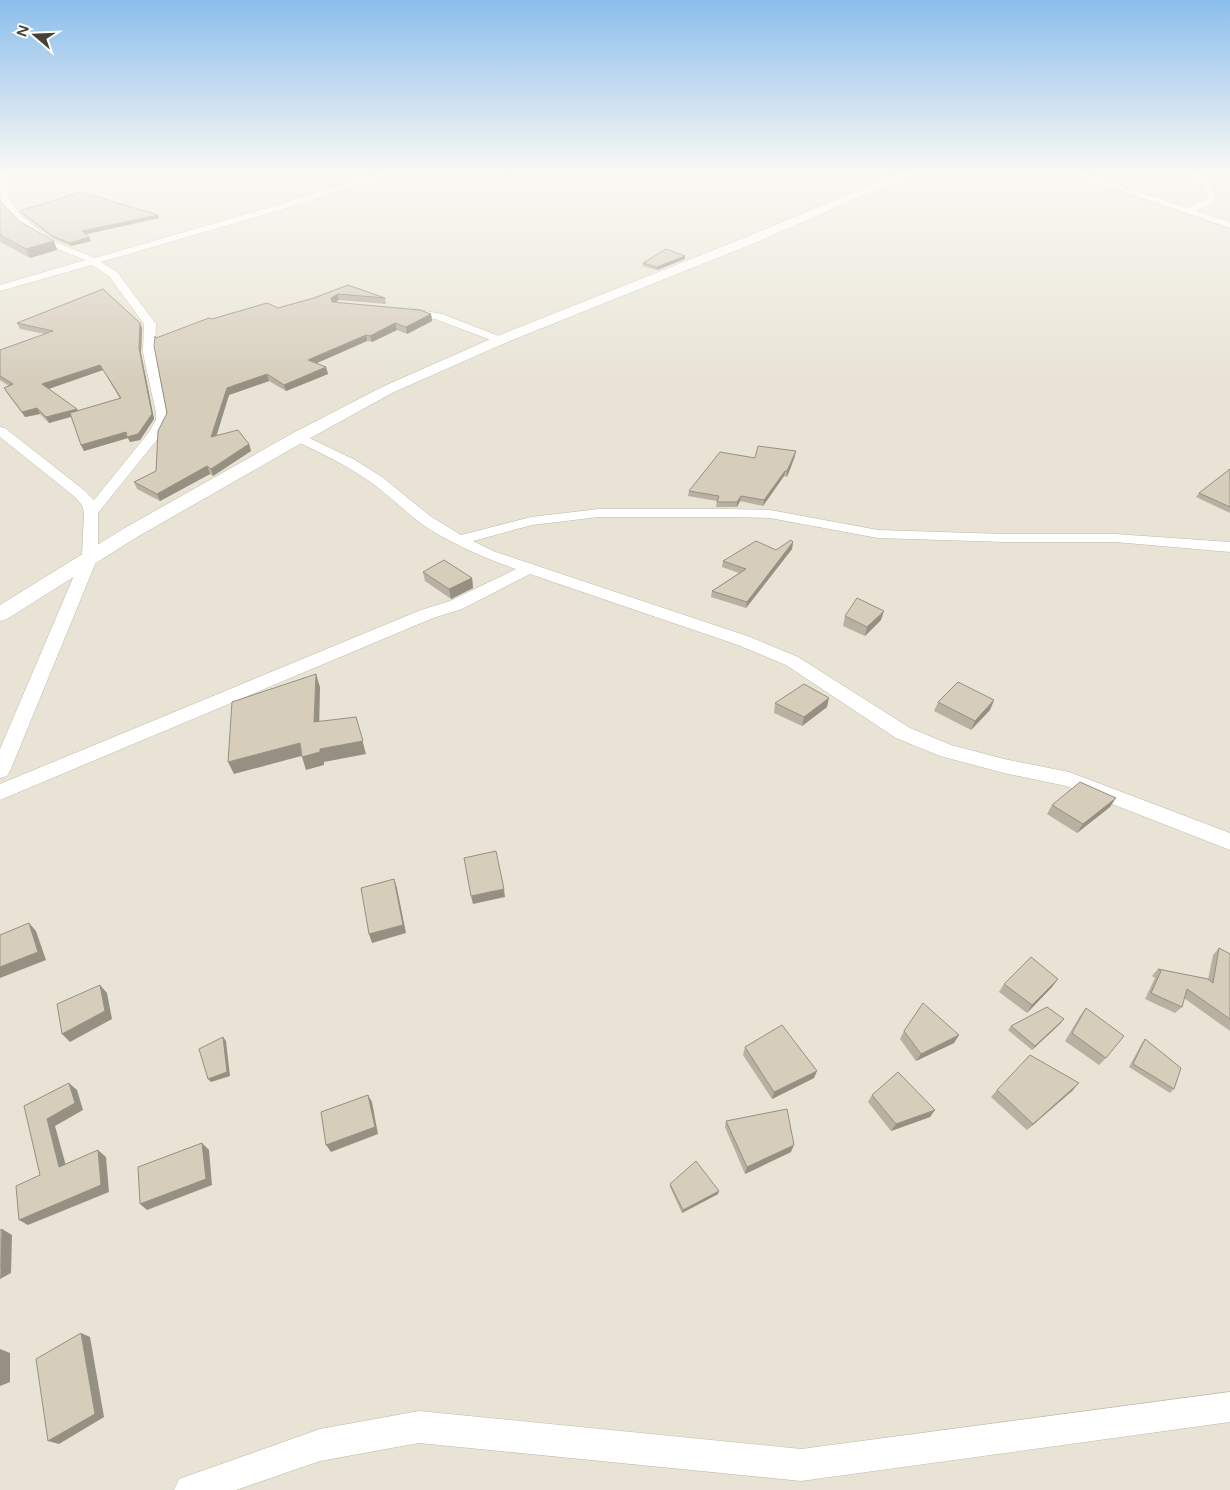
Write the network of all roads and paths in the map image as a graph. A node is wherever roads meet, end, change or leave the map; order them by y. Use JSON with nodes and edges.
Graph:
{"nodes":[{"id":1,"x":51,"y":244,"type":"edge"},
{"id":2,"x":151,"y":244,"type":"edge"},
{"id":3,"x":742,"y":244,"type":"edge"},
{"id":4,"x":92,"y":260,"type":"junction"},
{"id":5,"x":0,"y":288,"type":"edge"},
{"id":6,"x":396,"y":309,"type":"edge"},
{"id":7,"x":500,"y":340,"type":"junction"},
{"id":8,"x":0,"y":431,"type":"edge"},
{"id":9,"x":299,"y":437,"type":"junction"},
{"id":10,"x":91,"y":513,"type":"junction"},
{"id":11,"x":459,"y":540,"type":"junction"},
{"id":12,"x":1230,"y":548,"type":"edge"},
{"id":13,"x":90,"y":557,"type":"junction"},
{"id":14,"x":530,"y":568,"type":"junction"},
{"id":15,"x":0,"y":614,"type":"edge"},
{"id":16,"x":0,"y":771,"type":"edge"},
{"id":17,"x":0,"y":792,"type":"edge"},
{"id":18,"x":1230,"y":842,"type":"edge"},
{"id":19,"x":1230,"y":1407,"type":"edge"},
{"id":20,"x":190,"y":1490,"type":"edge"}],
"edges":[{"from":1,"to":4,"type":"street"},
{"from":2,"to":4,"type":"street"},
{"from":3,"to":7,"type":"street"},
{"from":4,"to":5,"type":"street"},
{"from":4,"to":10,"type":"street"},
{"from":6,"to":7,"type":"street"},
{"from":7,"to":9,"type":"street"},
{"from":8,"to":10,"type":"street"},
{"from":9,"to":11,"type":"street"},
{"from":9,"to":13,"type":"street"},
{"from":10,"to":13,"type":"street"},
{"from":11,"to":12,"type":"street"},
{"from":11,"to":14,"type":"street"},
{"from":13,"to":15,"type":"street"},
{"from":13,"to":16,"type":"street"},
{"from":14,"to":17,"type":"street"},
{"from":14,"to":18,"type":"street"},
{"from":19,"to":20,"type":"street"}]}
